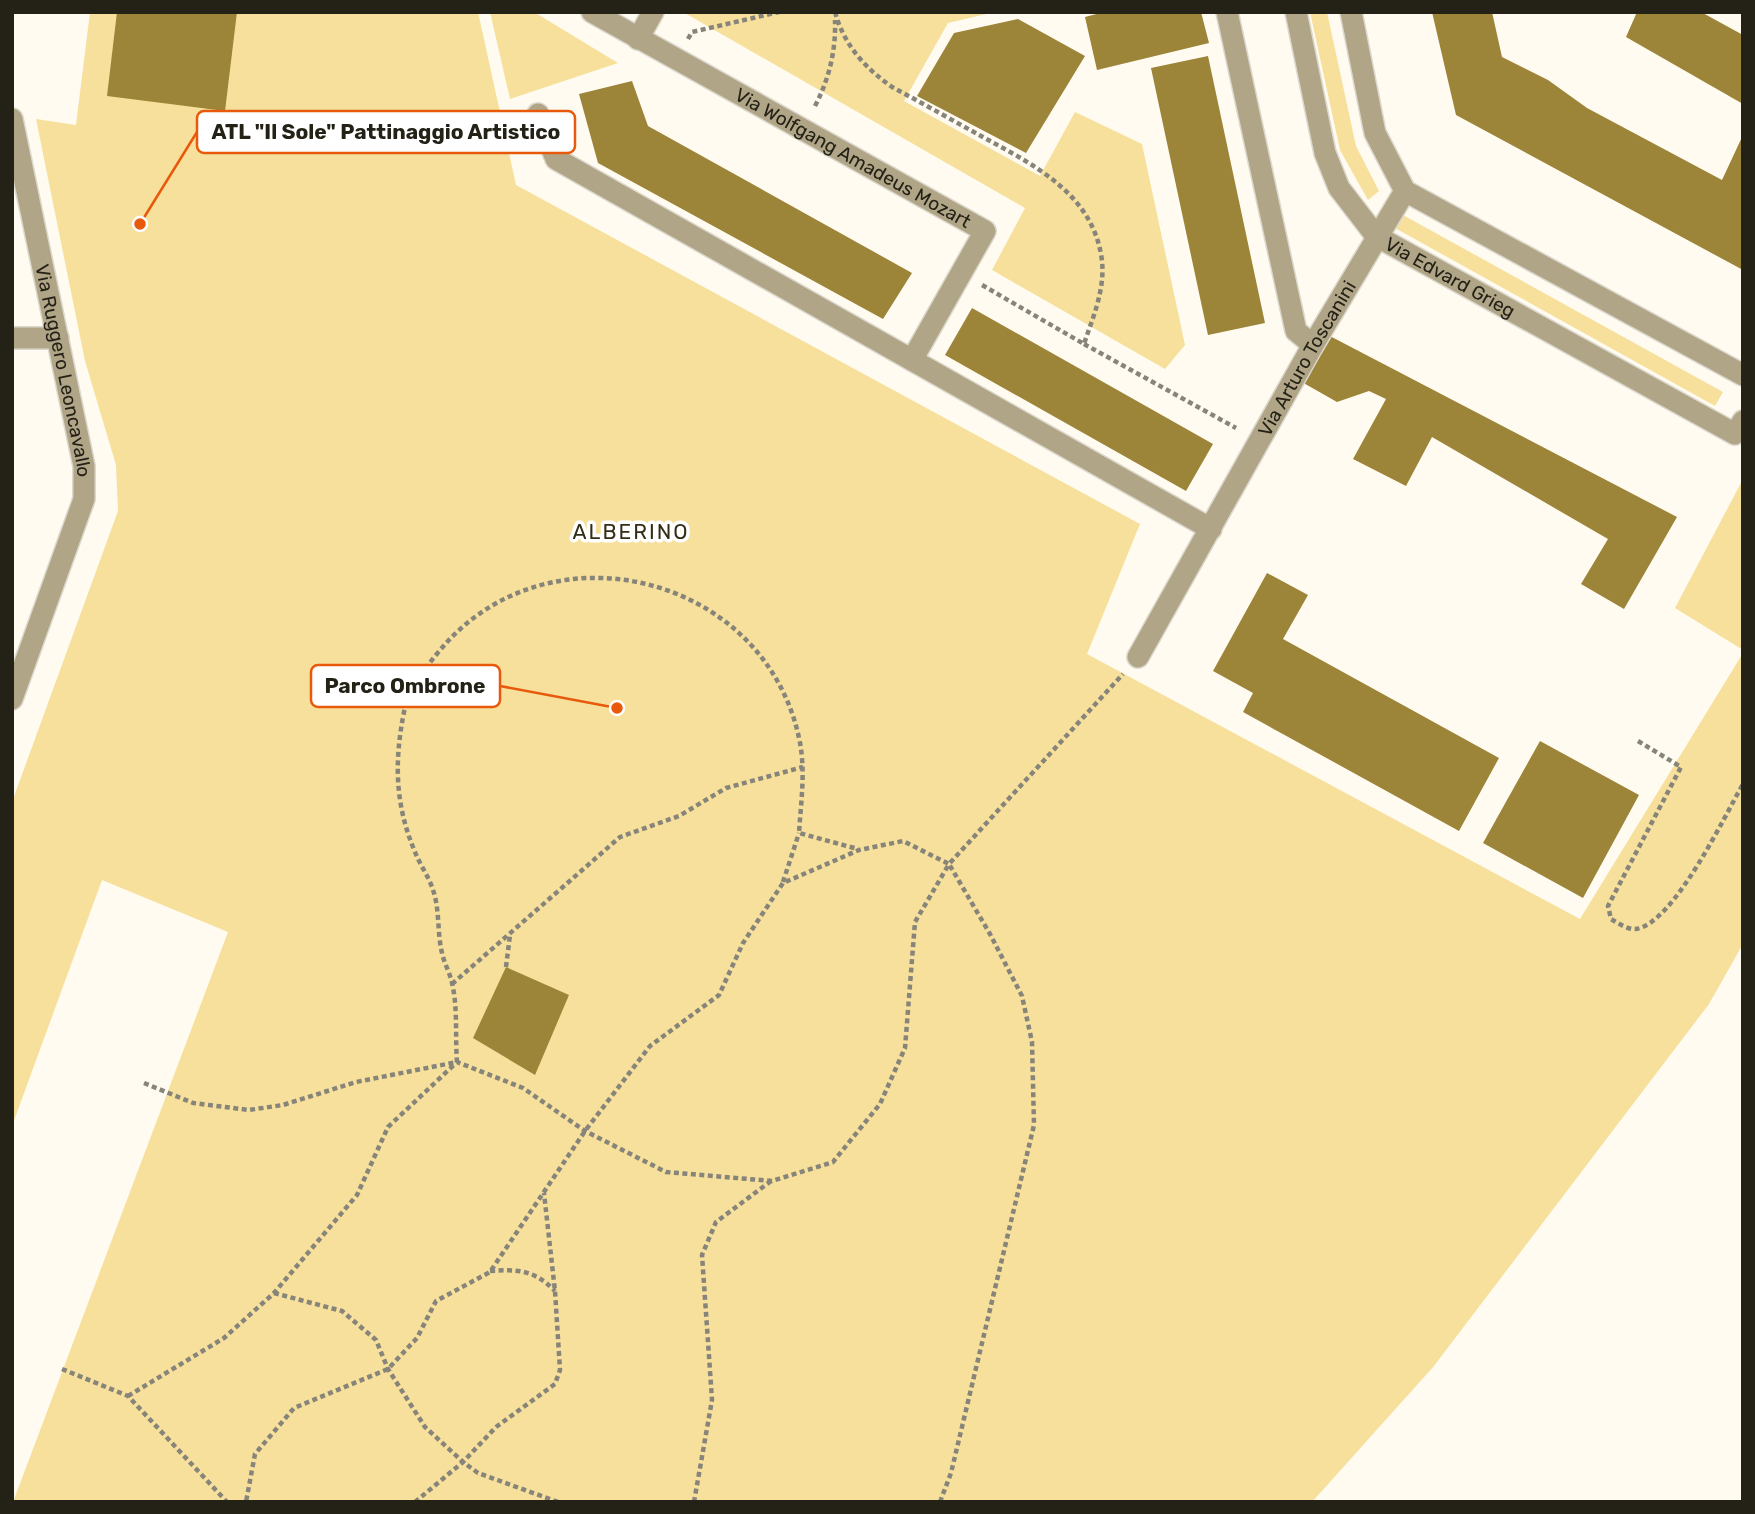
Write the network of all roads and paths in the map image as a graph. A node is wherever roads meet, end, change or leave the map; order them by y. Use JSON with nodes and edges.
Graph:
{"nodes":[{"id":1,"x":592,"y":12,"type":"edge"},
{"id":2,"x":653,"y":12,"type":"edge"},
{"id":3,"x":779,"y":12,"type":"edge"},
{"id":4,"x":834,"y":12,"type":"edge"},
{"id":5,"x":1227,"y":12,"type":"edge"},
{"id":6,"x":1296,"y":12,"type":"edge"},
{"id":7,"x":1351,"y":12,"type":"edge"},
{"id":8,"x":638,"y":39,"type":"junction"},
{"id":9,"x":675,"y":60,"type":"junction"},
{"id":10,"x":538,"y":114,"type":"dead end"},
{"id":11,"x":12,"y":119,"type":"edge"},
{"id":12,"x":800,"y":129,"type":"junction"},
{"id":13,"x":1405,"y":191,"type":"junction"},
{"id":14,"x":1376,"y":236,"type":"junction"},
{"id":15,"x":961,"y":273,"type":"junction"},
{"id":16,"x":12,"y":338,"type":"edge"},
{"id":17,"x":58,"y":338,"type":"junction"},
{"id":18,"x":1083,"y":344,"type":"junction"},
{"id":19,"x":1313,"y":345,"type":"junction"},
{"id":20,"x":912,"y":360,"type":"junction"},
{"id":21,"x":1743,"y":375,"type":"edge"},
{"id":22,"x":1739,"y":428,"type":"edge"},
{"id":23,"x":1260,"y":441,"type":"junction"},
{"id":24,"x":1211,"y":528,"type":"junction"},
{"id":25,"x":1139,"y":657,"type":"joint"},
{"id":26,"x":12,"y":699,"type":"edge"},
{"id":27,"x":1638,"y":741,"type":"dead end"},
{"id":28,"x":803,"y":766,"type":"junction"},
{"id":29,"x":1743,"y":783,"type":"edge"},
{"id":30,"x":799,"y":833,"type":"junction"},
{"id":31,"x":859,"y":850,"type":"junction"},
{"id":32,"x":949,"y":864,"type":"junction"},
{"id":33,"x":783,"y":883,"type":"junction"},
{"id":34,"x":510,"y":934,"type":"junction"},
{"id":35,"x":506,"y":967,"type":"dead end"},
{"id":36,"x":452,"y":984,"type":"junction"},
{"id":37,"x":457,"y":1062,"type":"junction"},
{"id":38,"x":144,"y":1083,"type":"dead end"},
{"id":39,"x":585,"y":1131,"type":"junction"},
{"id":40,"x":772,"y":1181,"type":"junction"},
{"id":41,"x":544,"y":1192,"type":"junction"},
{"id":42,"x":489,"y":1272,"type":"junction"},
{"id":43,"x":555,"y":1291,"type":"junction"},
{"id":44,"x":274,"y":1293,"type":"junction"},
{"id":45,"x":62,"y":1369,"type":"dead end"},
{"id":46,"x":388,"y":1369,"type":"junction"},
{"id":47,"x":128,"y":1396,"type":"junction"},
{"id":48,"x":463,"y":1462,"type":"junction"},
{"id":49,"x":227,"y":1502,"type":"edge"},
{"id":50,"x":246,"y":1502,"type":"edge"},
{"id":51,"x":415,"y":1502,"type":"edge"},
{"id":52,"x":558,"y":1502,"type":"edge"},
{"id":53,"x":694,"y":1502,"type":"edge"},
{"id":54,"x":940,"y":1502,"type":"edge"}],
"edges":[{"from":1,"to":8,"type":"street","name":"Via Wolfgang Amadeus Mozart"},
{"from":2,"to":8,"type":"street"},
{"from":3,"to":9,"type":"path"},
{"from":4,"to":12,"type":"path"},
{"from":4,"to":18,"type":"path"},
{"from":5,"to":19,"type":"street"},
{"from":6,"to":14,"type":"street","name":"Via Edvard Grieg"},
{"from":7,"to":13,"type":"street"},
{"from":8,"to":9,"type":"street","name":"Via Wolfgang Amadeus Mozart"},
{"from":9,"to":12,"type":"street","name":"Via Wolfgang Amadeus Mozart"},
{"from":10,"to":20,"type":"street"},
{"from":11,"to":17,"type":"street","name":"Via Ruggero Leoncavallo"},
{"from":12,"to":15,"type":"street","name":"Via Wolfgang Amadeus Mozart"},
{"from":13,"to":14,"type":"street","name":"Via Arturo Toscanini"},
{"from":13,"to":21,"type":"street"},
{"from":14,"to":19,"type":"street","name":"Via Arturo Toscanini"},
{"from":14,"to":22,"type":"street","name":"Via Edvard Grieg"},
{"from":15,"to":18,"type":"path"},
{"from":15,"to":20,"type":"street","name":"Via Wolfgang Amadeus Mozart"},
{"from":16,"to":17,"type":"street"},
{"from":17,"to":26,"type":"street","name":"Via Ruggero Leoncavallo"},
{"from":18,"to":23,"type":"path"},
{"from":19,"to":23,"type":"street","name":"Via Arturo Toscanini"},
{"from":20,"to":24,"type":"street"},
{"from":23,"to":24,"type":"street","name":"Via Arturo Toscanini"},
{"from":24,"to":25,"type":"street","name":"Via Arturo Toscanini"},
{"from":25,"to":32,"type":"path"},
{"from":27,"to":29,"type":"path"},
{"from":28,"to":30,"type":"path"},
{"from":28,"to":34,"type":"path"},
{"from":28,"to":36,"type":"path"},
{"from":30,"to":31,"type":"path"},
{"from":30,"to":33,"type":"path"},
{"from":31,"to":32,"type":"path"},
{"from":31,"to":33,"type":"path"},
{"from":32,"to":40,"type":"path"},
{"from":32,"to":54,"type":"path"},
{"from":33,"to":39,"type":"path"},
{"from":34,"to":35,"type":"path"},
{"from":34,"to":36,"type":"path"},
{"from":36,"to":37,"type":"path"},
{"from":37,"to":38,"type":"path"},
{"from":37,"to":39,"type":"path"},
{"from":37,"to":44,"type":"path"},
{"from":39,"to":40,"type":"path"},
{"from":39,"to":41,"type":"path"},
{"from":40,"to":53,"type":"path"},
{"from":41,"to":42,"type":"path"},
{"from":41,"to":43,"type":"path"},
{"from":42,"to":43,"type":"path"},
{"from":42,"to":46,"type":"path"},
{"from":43,"to":48,"type":"path"},
{"from":44,"to":46,"type":"path"},
{"from":44,"to":47,"type":"path"},
{"from":45,"to":47,"type":"path"},
{"from":46,"to":48,"type":"path"},
{"from":46,"to":50,"type":"path"},
{"from":47,"to":49,"type":"path"},
{"from":48,"to":51,"type":"path"},
{"from":48,"to":52,"type":"path"}]}
